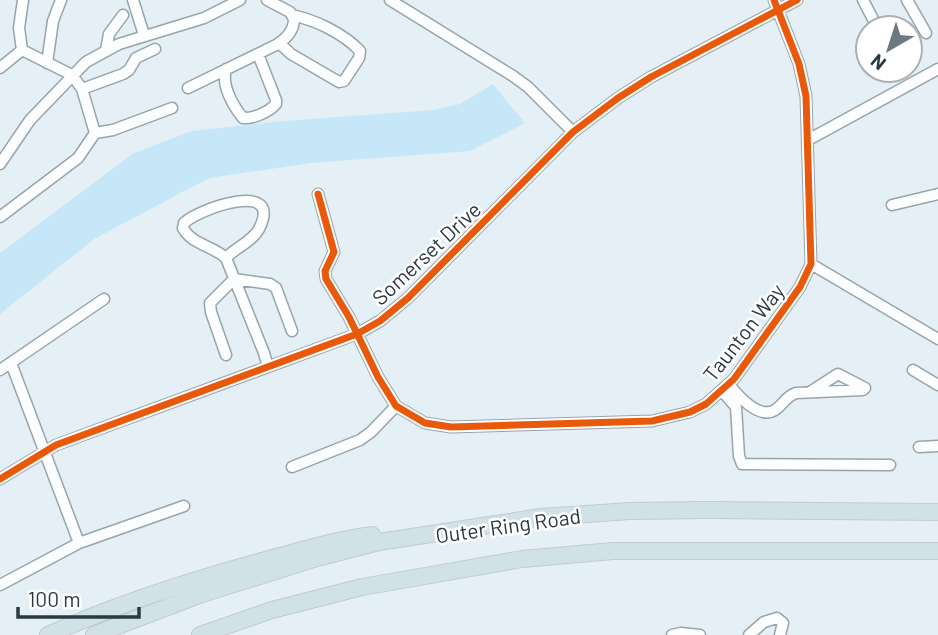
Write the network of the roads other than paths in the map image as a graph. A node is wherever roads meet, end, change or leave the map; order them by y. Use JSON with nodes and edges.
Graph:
{"nodes":[{"id":1,"x":23,"y":0,"type":"edge"},
{"id":2,"x":61,"y":0,"type":"edge"},
{"id":3,"x":134,"y":0,"type":"edge"},
{"id":4,"x":240,"y":0,"type":"edge"},
{"id":5,"x":267,"y":0,"type":"edge"},
{"id":6,"x":390,"y":0,"type":"edge"},
{"id":7,"x":797,"y":0,"type":"edge"},
{"id":8,"x":907,"y":0,"type":"edge"},
{"id":9,"x":409,"y":5,"type":"edge"},
{"id":10,"x":776,"y":5,"type":"edge"},
{"id":11,"x":123,"y":15,"type":"dead end"},
{"id":12,"x":292,"y":15,"type":"junction"},
{"id":13,"x":926,"y":33,"type":"dead end"},
{"id":14,"x":144,"y":35,"type":"junction"},
{"id":15,"x":279,"y":43,"type":"junction"},
{"id":16,"x":22,"y":50,"type":"junction"},
{"id":17,"x":106,"y":50,"type":"junction"},
{"id":18,"x":155,"y":50,"type":"dead end"},
{"id":19,"x":258,"y":54,"type":"junction"},
{"id":20,"x":47,"y":63,"type":"junction"},
{"id":21,"x":0,"y":68,"type":"edge"},
{"id":22,"x":226,"y":69,"type":"junction"},
{"id":23,"x":938,"y":69,"type":"edge"},
{"id":24,"x":72,"y":75,"type":"junction"},
{"id":25,"x":650,"y":77,"type":"junction"},
{"id":26,"x":188,"y":88,"type":"dead end"},
{"id":27,"x":82,"y":89,"type":"junction"},
{"id":28,"x":657,"y":89,"type":"dead end"},
{"id":29,"x":172,"y":108,"type":"dead end"},
{"id":30,"x":573,"y":132,"type":"junction"},
{"id":31,"x":95,"y":133,"type":"junction"},
{"id":32,"x":808,"y":140,"type":"junction"},
{"id":33,"x":0,"y":164,"type":"edge"},
{"id":34,"x":318,"y":194,"type":"dead end"},
{"id":35,"x":938,"y":194,"type":"edge"},
{"id":36,"x":891,"y":205,"type":"dead end"},
{"id":37,"x":0,"y":217,"type":"edge"},
{"id":38,"x":226,"y":258,"type":"junction"},
{"id":39,"x":811,"y":264,"type":"junction"},
{"id":40,"x":234,"y":279,"type":"junction"},
{"id":41,"x":104,"y":299,"type":"dead end"},
{"id":42,"x":292,"y":331,"type":"dead end"},
{"id":43,"x":356,"y":334,"type":"junction"},
{"id":44,"x":938,"y":339,"type":"edge"},
{"id":45,"x":226,"y":355,"type":"dead end"},
{"id":46,"x":11,"y":363,"type":"junction"},
{"id":47,"x":268,"y":367,"type":"junction"},
{"id":48,"x":0,"y":370,"type":"edge"},
{"id":49,"x":912,"y":370,"type":"dead end"},
{"id":50,"x":938,"y":385,"type":"edge"},
{"id":51,"x":725,"y":388,"type":"junction"},
{"id":52,"x":810,"y":392,"type":"dead end"},
{"id":53,"x":396,"y":406,"type":"junction"},
{"id":54,"x":938,"y":446,"type":"edge"},
{"id":55,"x":919,"y":447,"type":"dead end"},
{"id":56,"x":44,"y":452,"type":"junction"},
{"id":57,"x":890,"y":465,"type":"dead end"},
{"id":58,"x":292,"y":467,"type":"dead end"},
{"id":59,"x":0,"y":479,"type":"edge"},
{"id":60,"x":184,"y":506,"type":"dead end"},
{"id":61,"x":938,"y":512,"type":"edge"},
{"id":62,"x":443,"y":534,"type":"junction"},
{"id":63,"x":79,"y":543,"type":"junction"},
{"id":64,"x":938,"y":551,"type":"edge"},
{"id":65,"x":0,"y":585,"type":"edge"},
{"id":66,"x":48,"y":635,"type":"edge"},
{"id":67,"x":93,"y":635,"type":"edge"},
{"id":68,"x":200,"y":635,"type":"edge"},
{"id":69,"x":672,"y":635,"type":"edge"},
{"id":70,"x":700,"y":635,"type":"edge"},
{"id":71,"x":750,"y":635,"type":"edge"},
{"id":72,"x":780,"y":635,"type":"edge"}],
"edges":[{"from":1,"to":16,"type":"street"},
{"from":2,"to":20,"type":"street"},
{"from":3,"to":14,"type":"street"},
{"from":4,"to":14,"type":"street"},
{"from":5,"to":12,"type":"street"},
{"from":6,"to":9,"type":"street"},
{"from":7,"to":10,"type":"street","name":"Somerset Drive"},
{"from":8,"to":13,"type":"street"},
{"from":9,"to":30,"type":"street"},
{"from":10,"to":25,"type":"street","name":"Somerset Drive"},
{"from":10,"to":32,"type":"street","name":"Taunton Way"},
{"from":11,"to":17,"type":"street"},
{"from":12,"to":15,"type":"street"},
{"from":12,"to":15,"type":"street"},
{"from":14,"to":17,"type":"street"},
{"from":15,"to":19,"type":"street"},
{"from":16,"to":20,"type":"street"},
{"from":16,"to":21,"type":"street"},
{"from":17,"to":24,"type":"street"},
{"from":18,"to":27,"type":"street"},
{"from":19,"to":22,"type":"street"},
{"from":19,"to":22,"type":"street"},
{"from":20,"to":24,"type":"street"},
{"from":22,"to":26,"type":"street"},
{"from":23,"to":32,"type":"street"},
{"from":24,"to":27,"type":"street"},
{"from":24,"to":33,"type":"street"},
{"from":25,"to":28,"type":"street"},
{"from":25,"to":30,"type":"street","name":"Somerset Drive"},
{"from":27,"to":31,"type":"street"},
{"from":29,"to":31,"type":"street"},
{"from":30,"to":43,"type":"street","name":"Somerset Drive"},
{"from":31,"to":37,"type":"street"},
{"from":32,"to":39,"type":"street","name":"Taunton Way"},
{"from":34,"to":43,"type":"street"},
{"from":35,"to":36,"type":"street"},
{"from":38,"to":38,"type":"street"},
{"from":38,"to":40,"type":"street"},
{"from":39,"to":44,"type":"street"},
{"from":39,"to":51,"type":"street","name":"Taunton Way"},
{"from":40,"to":42,"type":"street"},
{"from":40,"to":45,"type":"street"},
{"from":40,"to":47,"type":"street"},
{"from":41,"to":46,"type":"street"},
{"from":43,"to":47,"type":"street","name":"Somerset Drive"},
{"from":43,"to":53,"type":"street"},
{"from":46,"to":48,"type":"street"},
{"from":46,"to":56,"type":"street"},
{"from":47,"to":56,"type":"street","name":"Somerset Drive"},
{"from":49,"to":50,"type":"street"},
{"from":51,"to":52,"type":"street"},
{"from":51,"to":53,"type":"street","name":"Taunton Way"},
{"from":51,"to":57,"type":"street"},
{"from":53,"to":58,"type":"street"},
{"from":54,"to":55,"type":"street"},
{"from":56,"to":59,"type":"street","name":"Somerset Drive"},
{"from":56,"to":63,"type":"street"},
{"from":60,"to":63,"type":"street"},
{"from":61,"to":62,"type":"highway","name":"Outer Ring Road"},
{"from":62,"to":66,"type":"highway"},
{"from":62,"to":67,"type":"highway","name":"Outer Ring Road"},
{"from":63,"to":65,"type":"street"},
{"from":64,"to":68,"type":"highway","name":"Outer Ring Road"},
{"from":69,"to":70,"type":"street"},
{"from":71,"to":72,"type":"street"}]}
